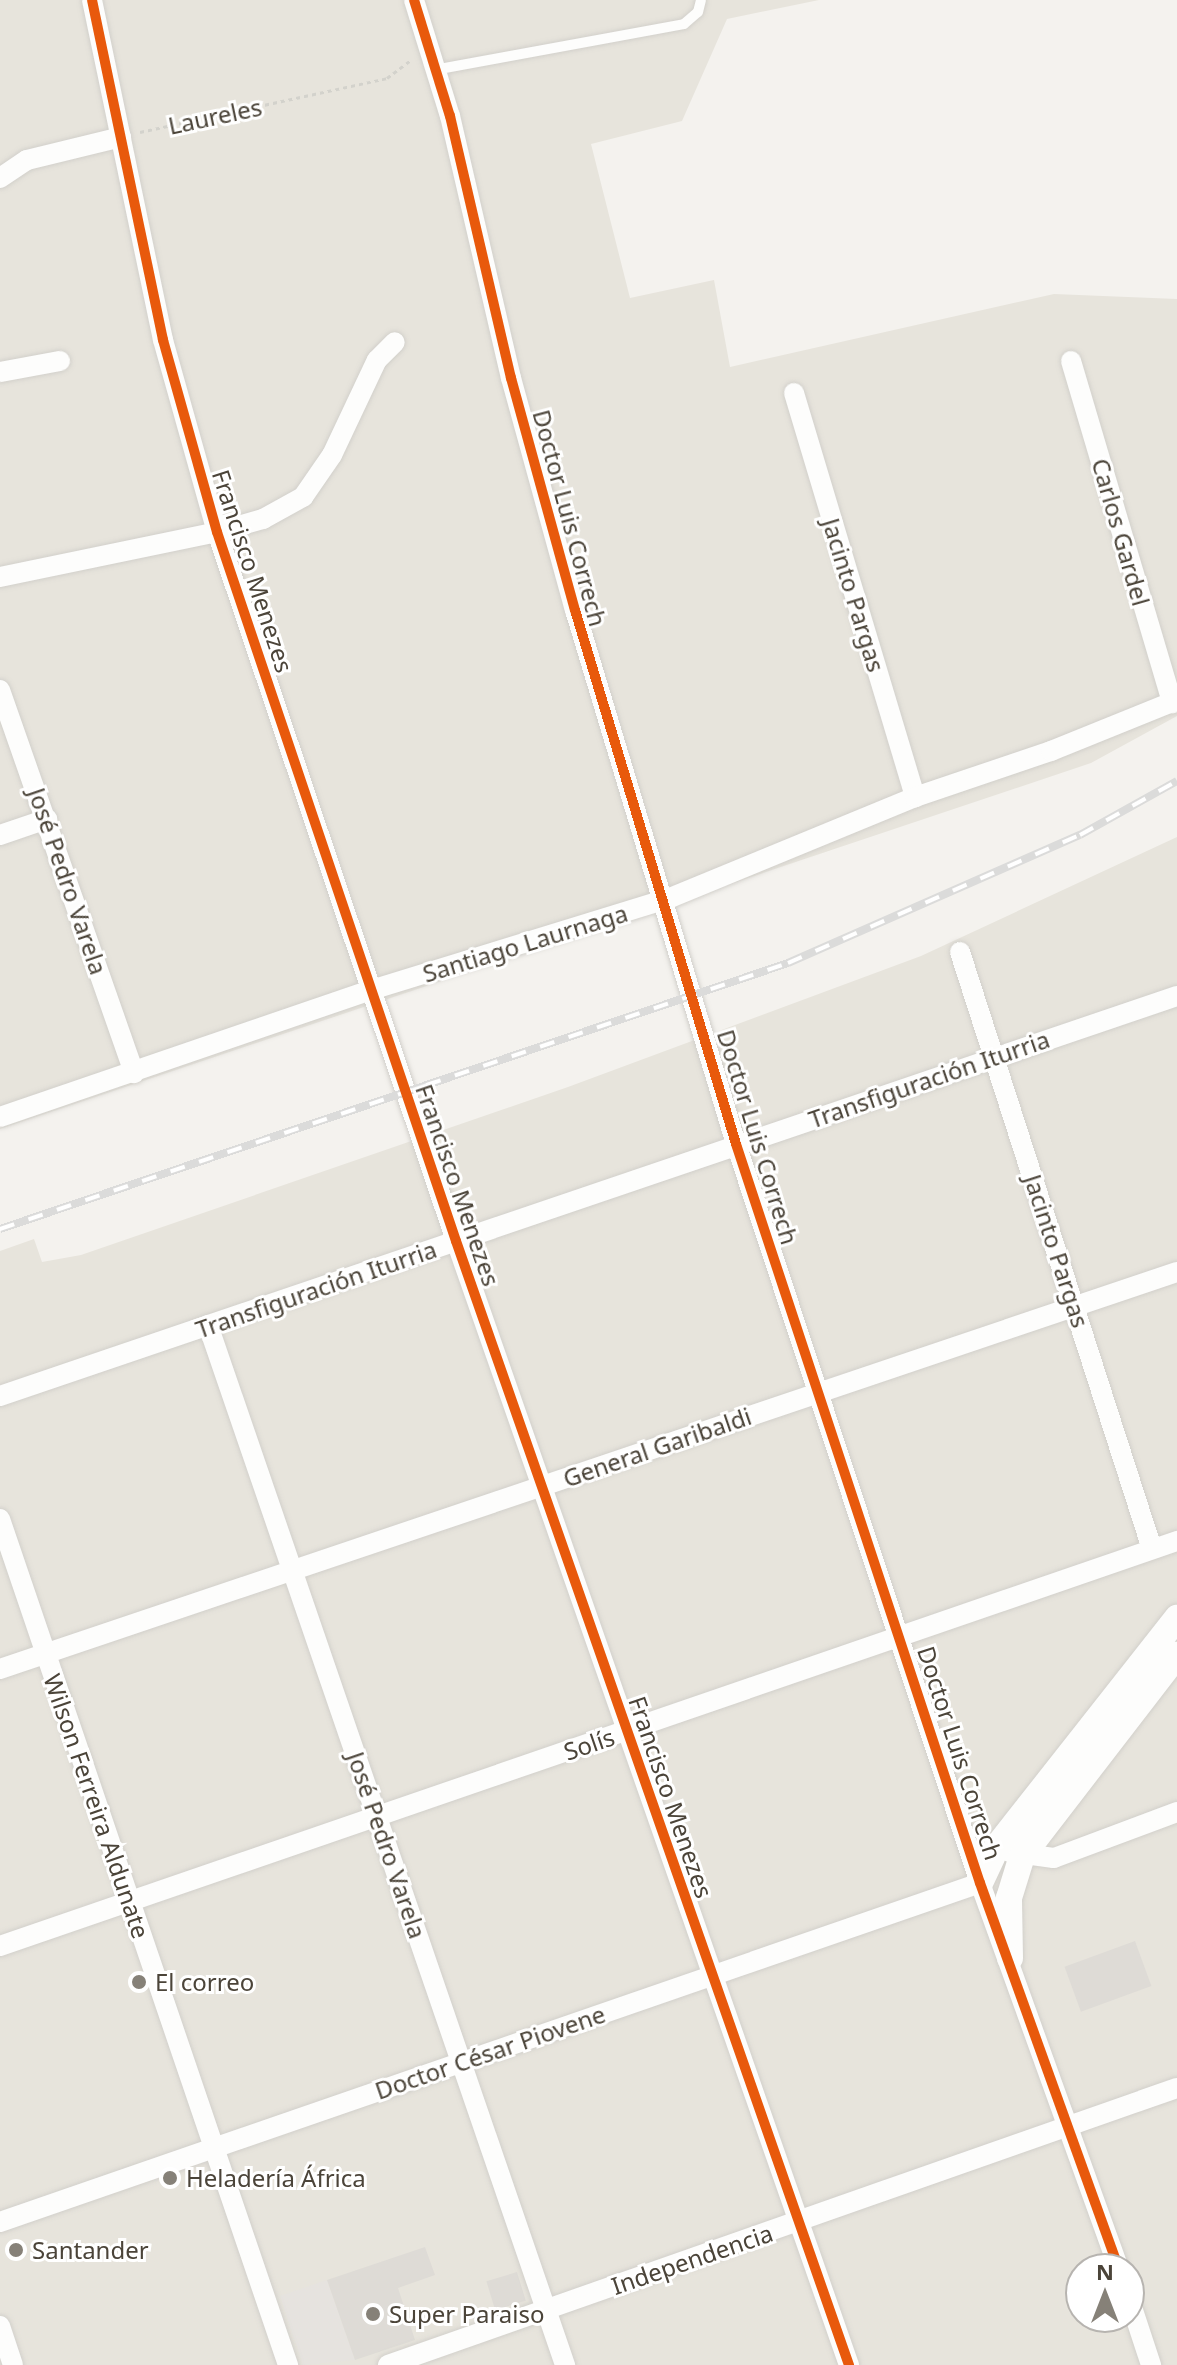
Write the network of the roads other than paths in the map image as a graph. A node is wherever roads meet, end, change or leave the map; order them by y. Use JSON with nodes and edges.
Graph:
{"nodes":[{"id":1,"x":92,"y":0,"type":"edge"},
{"id":2,"x":414,"y":0,"type":"edge"},
{"id":3,"x":701,"y":0,"type":"edge"},
{"id":4,"x":434,"y":70,"type":"junction"},
{"id":5,"x":121,"y":137,"type":"junction"},
{"id":6,"x":0,"y":178,"type":"edge"},
{"id":7,"x":395,"y":342,"type":"dead end"},
{"id":8,"x":60,"y":361,"type":"dead end"},
{"id":9,"x":1071,"y":361,"type":"dead end"},
{"id":10,"x":0,"y":372,"type":"edge"},
{"id":11,"x":794,"y":393,"type":"dead end"},
{"id":12,"x":217,"y":532,"type":"junction"},
{"id":13,"x":0,"y":577,"type":"edge"},
{"id":14,"x":0,"y":690,"type":"edge"},
{"id":15,"x":1174,"y":702,"type":"edge"},
{"id":16,"x":915,"y":797,"type":"junction"},
{"id":17,"x":47,"y":819,"type":"junction"},
{"id":18,"x":0,"y":835,"type":"edge"},
{"id":19,"x":663,"y":900,"type":"junction"},
{"id":20,"x":960,"y":952,"type":"dead end"},
{"id":21,"x":371,"y":990,"type":"junction"},
{"id":22,"x":1177,"y":996,"type":"edge"},
{"id":23,"x":995,"y":1056,"type":"junction"},
{"id":24,"x":134,"y":1073,"type":"junction"},
{"id":25,"x":0,"y":1117,"type":"edge"},
{"id":26,"x":736,"y":1144,"type":"junction"},
{"id":27,"x":456,"y":1241,"type":"junction"},
{"id":28,"x":1177,"y":1272,"type":"edge"},
{"id":29,"x":1074,"y":1306,"type":"junction"},
{"id":30,"x":208,"y":1325,"type":"junction"},
{"id":31,"x":819,"y":1391,"type":"junction"},
{"id":32,"x":0,"y":1396,"type":"edge"},
{"id":33,"x":541,"y":1487,"type":"junction"},
{"id":34,"x":0,"y":1519,"type":"edge"},
{"id":35,"x":1177,"y":1541,"type":"edge"},
{"id":36,"x":1152,"y":1549,"type":"junction"},
{"id":37,"x":292,"y":1572,"type":"junction"},
{"id":38,"x":1177,"y":1618,"type":"edge"},
{"id":39,"x":902,"y":1636,"type":"junction"},
{"id":40,"x":45,"y":1654,"type":"junction"},
{"id":41,"x":1177,"y":1655,"type":"edge"},
{"id":42,"x":0,"y":1669,"type":"edge"},
{"id":43,"x":627,"y":1731,"type":"junction"},
{"id":44,"x":1177,"y":1812,"type":"edge"},
{"id":45,"x":378,"y":1815,"type":"junction"},
{"id":46,"x":996,"y":1848,"type":"junction"},
{"id":47,"x":1022,"y":1856,"type":"junction"},
{"id":48,"x":980,"y":1883,"type":"junction"},
{"id":49,"x":1009,"y":1898,"type":"junction"},
{"id":50,"x":130,"y":1901,"type":"junction"},
{"id":51,"x":0,"y":1946,"type":"edge"},
{"id":52,"x":1010,"y":1958,"type":"junction"},
{"id":53,"x":711,"y":1975,"type":"junction"},
{"id":54,"x":460,"y":2062,"type":"junction"},
{"id":55,"x":1177,"y":2088,"type":"edge"},
{"id":56,"x":1070,"y":2122,"type":"junction"},
{"id":57,"x":214,"y":2147,"type":"junction"},
{"id":58,"x":0,"y":2222,"type":"edge"},
{"id":59,"x":799,"y":2222,"type":"junction"},
{"id":60,"x":1114,"y":2253,"type":"edge"},
{"id":61,"x":546,"y":2309,"type":"junction"},
{"id":62,"x":0,"y":2326,"type":"edge"},
{"id":63,"x":1140,"y":2333,"type":"edge"},
{"id":64,"x":13,"y":2365,"type":"edge"},
{"id":65,"x":288,"y":2365,"type":"edge"},
{"id":66,"x":388,"y":2365,"type":"edge"},
{"id":67,"x":565,"y":2365,"type":"edge"},
{"id":68,"x":849,"y":2365,"type":"edge"},
{"id":69,"x":1151,"y":2365,"type":"edge"}],
"edges":[{"from":1,"to":5,"type":"street","name":"Francisco Menezes"},
{"from":2,"to":4,"type":"street","name":"Doctor Luis Correch"},
{"from":3,"to":4,"type":"lane"},
{"from":4,"to":19,"type":"street","name":"Doctor Luis Correch"},
{"from":5,"to":6,"type":"street"},
{"from":5,"to":12,"type":"street","name":"Francisco Menezes"},
{"from":7,"to":12,"type":"street"},
{"from":8,"to":10,"type":"street"},
{"from":9,"to":15,"type":"street","name":"Carlos Gardel"},
{"from":11,"to":16,"type":"street","name":"Jacinto Pargas"},
{"from":12,"to":13,"type":"street"},
{"from":12,"to":21,"type":"street","name":"Francisco Menezes"},
{"from":14,"to":17,"type":"street","name":"José Pedro Varela"},
{"from":15,"to":16,"type":"street","name":"Santiago Laurnaga"},
{"from":16,"to":19,"type":"street","name":"Santiago Laurnaga"},
{"from":17,"to":18,"type":"street"},
{"from":17,"to":24,"type":"street","name":"José Pedro Varela"},
{"from":19,"to":21,"type":"street","name":"Santiago Laurnaga"},
{"from":19,"to":26,"type":"street","name":"Doctor Luis Correch"},
{"from":20,"to":23,"type":"street","name":"Jacinto Pargas"},
{"from":21,"to":24,"type":"street","name":"Santiago Laurnaga"},
{"from":21,"to":27,"type":"street","name":"Francisco Menezes"},
{"from":22,"to":23,"type":"street","name":"Transfiguración Iturria"},
{"from":23,"to":26,"type":"street","name":"Transfiguración Iturria"},
{"from":23,"to":29,"type":"street","name":"Jacinto Pargas"},
{"from":24,"to":25,"type":"street","name":"Santiago Laurnaga"},
{"from":26,"to":27,"type":"street","name":"Transfiguración Iturria"},
{"from":26,"to":31,"type":"street","name":"Doctor Luis Correch"},
{"from":27,"to":30,"type":"street","name":"Transfiguración Iturria"},
{"from":27,"to":33,"type":"street","name":"Francisco Menezes"},
{"from":28,"to":29,"type":"street","name":"General Garibaldi"},
{"from":29,"to":31,"type":"street","name":"General Garibaldi"},
{"from":29,"to":36,"type":"street","name":"Jacinto Pargas"},
{"from":30,"to":32,"type":"street","name":"Transfiguración Iturria"},
{"from":30,"to":37,"type":"street","name":"José Pedro Varela"},
{"from":31,"to":33,"type":"street","name":"General Garibaldi"},
{"from":31,"to":39,"type":"street","name":"Doctor Luis Correch"},
{"from":33,"to":37,"type":"street","name":"General Garibaldi"},
{"from":33,"to":43,"type":"street","name":"Francisco Menezes"},
{"from":34,"to":40,"type":"street","name":"Wilson Ferreira Aldunate"},
{"from":35,"to":36,"type":"street","name":"Solís"},
{"from":36,"to":39,"type":"street","name":"Solís"},
{"from":37,"to":40,"type":"street","name":"General Garibaldi"},
{"from":37,"to":45,"type":"street","name":"José Pedro Varela"},
{"from":38,"to":46,"type":"street"},
{"from":39,"to":43,"type":"street","name":"Solís"},
{"from":39,"to":48,"type":"street","name":"Doctor Luis Correch"},
{"from":40,"to":42,"type":"street","name":"General Garibaldi"},
{"from":40,"to":50,"type":"street","name":"Wilson Ferreira Aldunate"},
{"from":41,"to":47,"type":"street"},
{"from":43,"to":45,"type":"street","name":"Solís"},
{"from":43,"to":53,"type":"street","name":"Francisco Menezes"},
{"from":44,"to":47,"type":"street"},
{"from":45,"to":50,"type":"street","name":"Solís"},
{"from":45,"to":54,"type":"street","name":"José Pedro Varela"},
{"from":46,"to":47,"type":"street"},
{"from":46,"to":48,"type":"street"},
{"from":47,"to":49,"type":"street"},
{"from":48,"to":49,"type":"street"},
{"from":48,"to":52,"type":"street","name":"Doctor Luis Correch"},
{"from":48,"to":53,"type":"street","name":"Doctor César Piovene"},
{"from":49,"to":52,"type":"street"},
{"from":50,"to":51,"type":"street","name":"Solís"},
{"from":50,"to":57,"type":"street","name":"Wilson Ferreira Aldunate"},
{"from":52,"to":56,"type":"street","name":"Doctor Luis Correch"},
{"from":53,"to":54,"type":"street","name":"Doctor César Piovene"},
{"from":53,"to":59,"type":"street","name":"Francisco Menezes"},
{"from":54,"to":57,"type":"street","name":"Doctor César Piovene"},
{"from":54,"to":61,"type":"street","name":"José Pedro Varela"},
{"from":55,"to":56,"type":"street","name":"Independencia"},
{"from":56,"to":59,"type":"street","name":"Independencia"},
{"from":56,"to":60,"type":"street","name":"Doctor Luis Correch"},
{"from":57,"to":58,"type":"street","name":"Doctor César Piovene"},
{"from":57,"to":65,"type":"street","name":"Wilson Ferreira Aldunate"},
{"from":59,"to":61,"type":"street","name":"Independencia"},
{"from":59,"to":68,"type":"street","name":"Francisco Menezes"},
{"from":61,"to":66,"type":"street","name":"Independencia"},
{"from":61,"to":67,"type":"street","name":"José Pedro Varela"},
{"from":62,"to":64,"type":"street"},
{"from":63,"to":69,"type":"street"}]}
